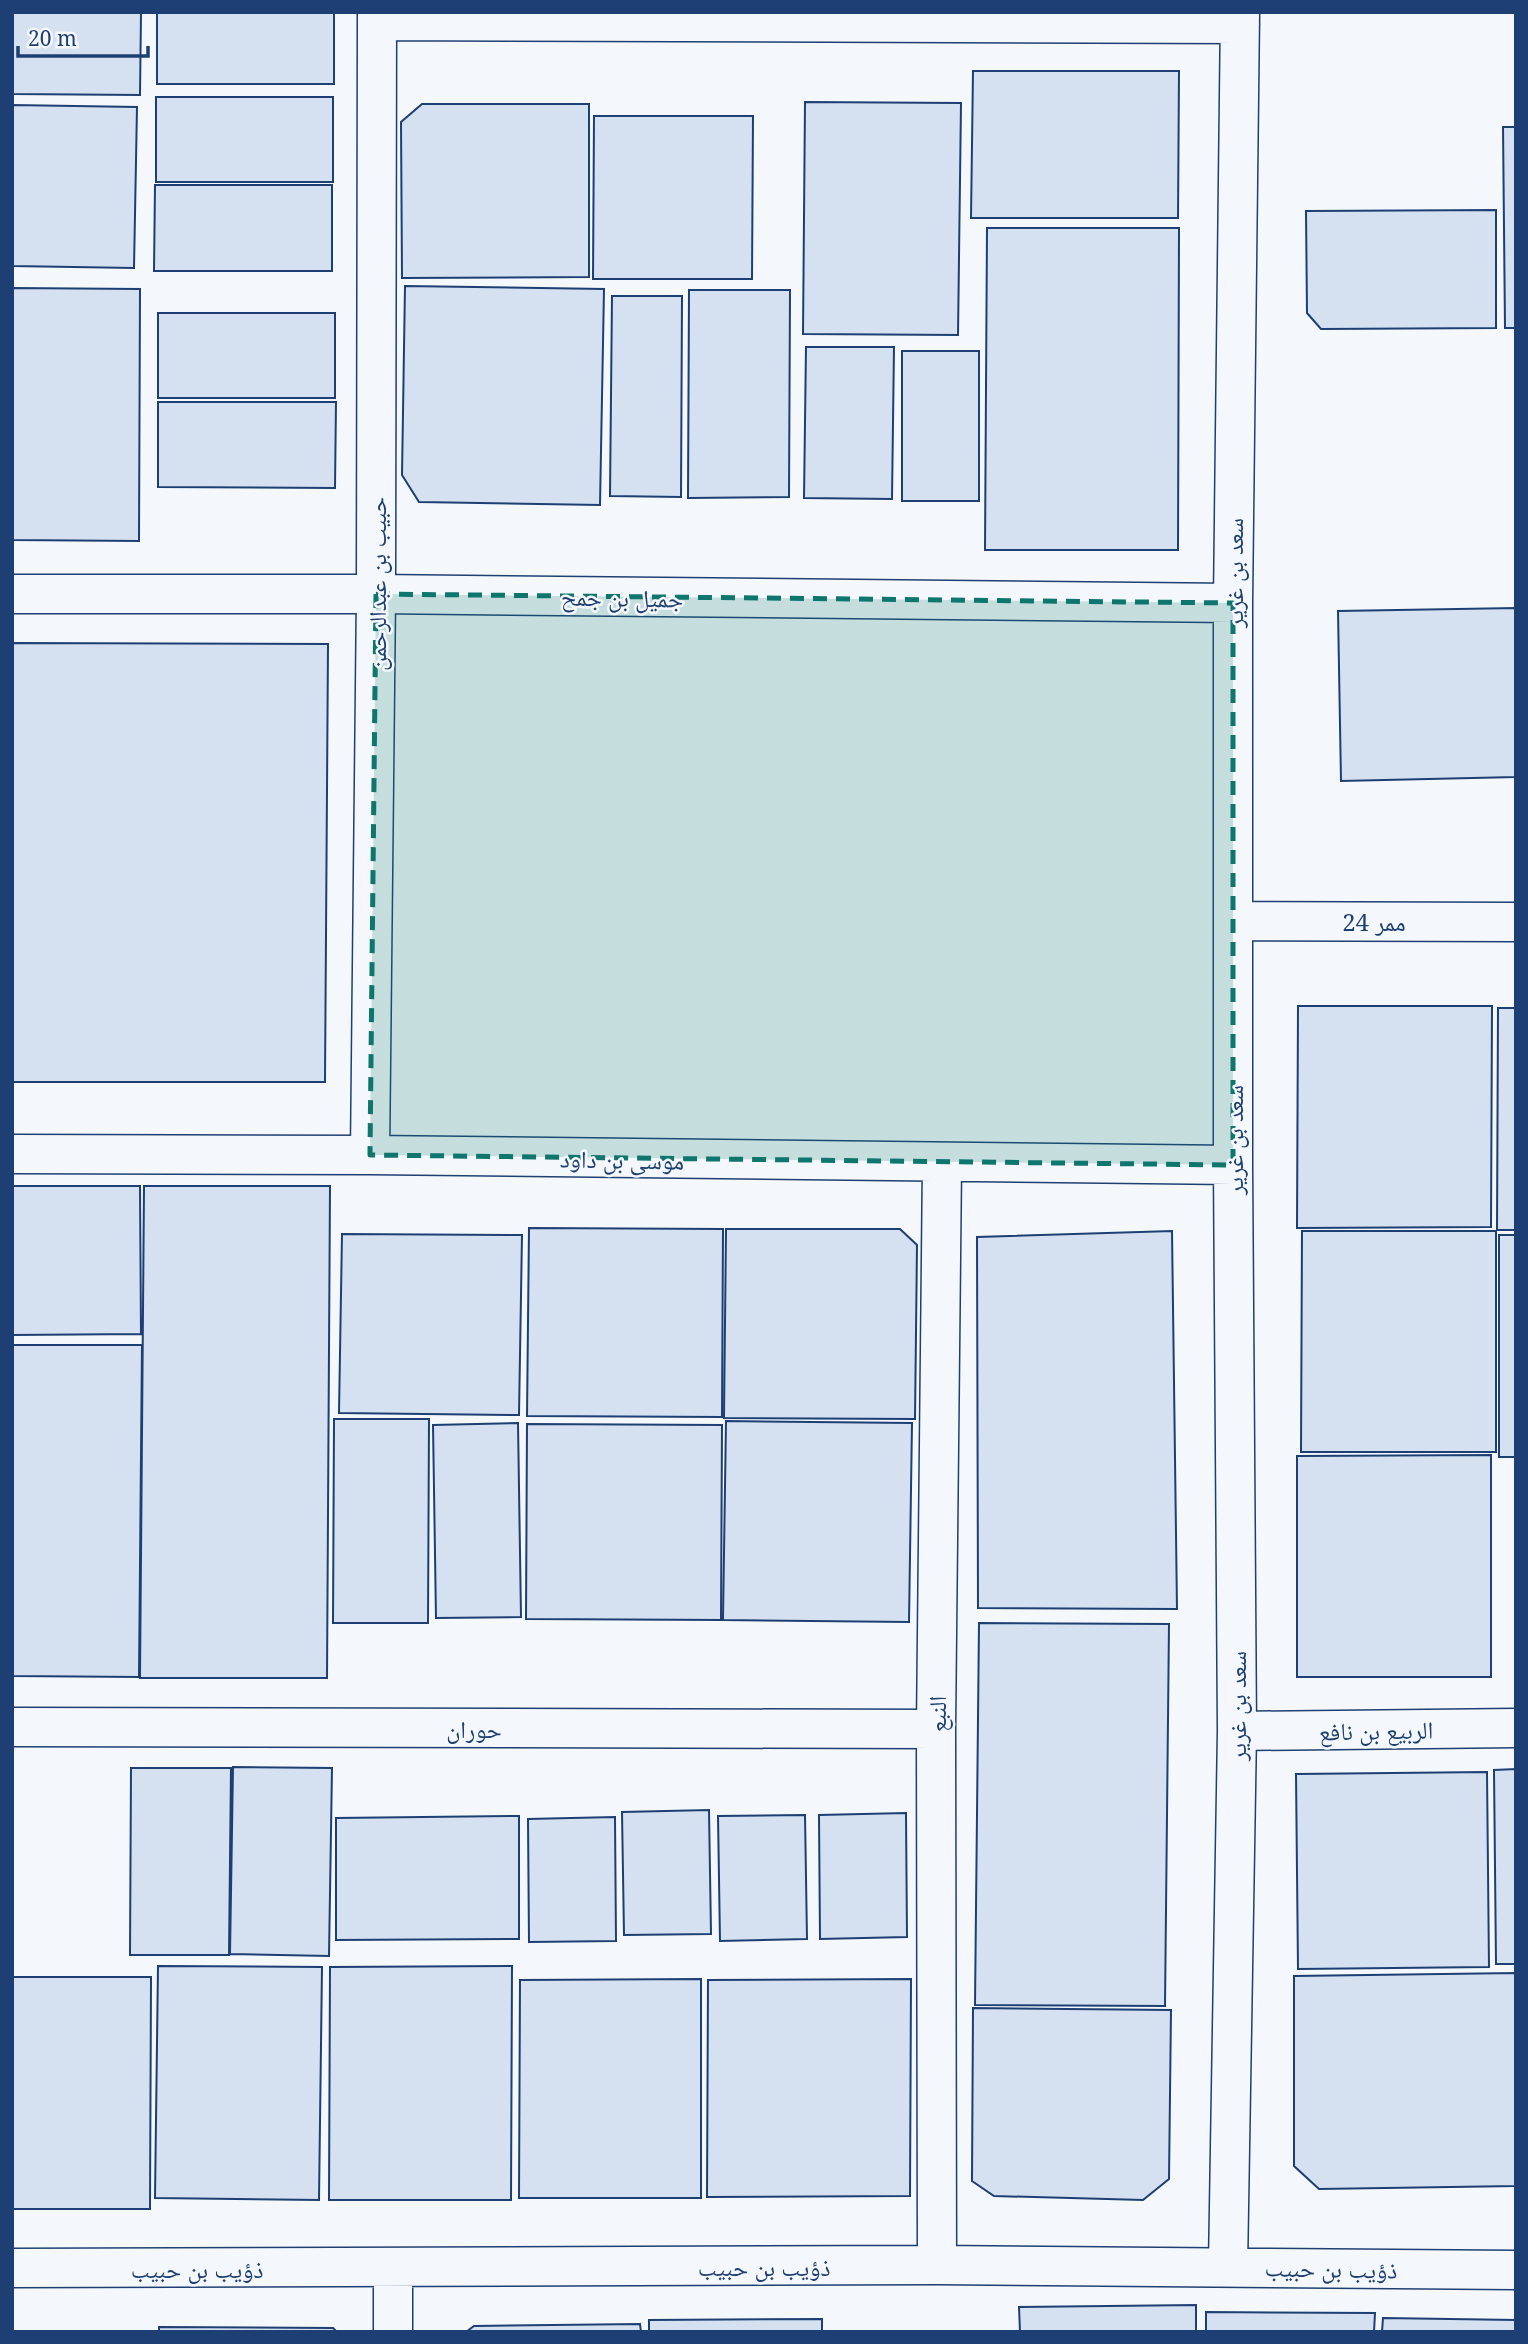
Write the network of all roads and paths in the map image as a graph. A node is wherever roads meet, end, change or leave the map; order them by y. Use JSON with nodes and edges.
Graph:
{"nodes":[{"id":1,"x":377,"y":17,"type":"edge"},
{"id":2,"x":1240,"y":18,"type":"edge"},
{"id":3,"x":12,"y":594,"type":"edge"},
{"id":4,"x":376,"y":594,"type":"junction"},
{"id":5,"x":1233,"y":603,"type":"junction"},
{"id":6,"x":1233,"y":921,"type":"junction"},
{"id":7,"x":1516,"y":922,"type":"edge"},
{"id":8,"x":12,"y":1154,"type":"edge"},
{"id":9,"x":370,"y":1155,"type":"junction"},
{"id":10,"x":942,"y":1163,"type":"junction"},
{"id":11,"x":1233,"y":1165,"type":"junction"},
{"id":12,"x":12,"y":1727,"type":"edge"},
{"id":13,"x":1516,"y":1728,"type":"edge"},
{"id":14,"x":936,"y":1729,"type":"junction"},
{"id":15,"x":1237,"y":1731,"type":"junction"},
{"id":16,"x":937,"y":2265,"type":"junction"},
{"id":17,"x":1227,"y":2267,"type":"junction"},
{"id":18,"x":12,"y":2268,"type":"edge"},
{"id":19,"x":393,"y":2268,"type":"junction"},
{"id":20,"x":1516,"y":2270,"type":"edge"},
{"id":21,"x":393,"y":2332,"type":"edge"}],
"edges":[{"from":1,"to":2,"type":"street"},
{"from":1,"to":4,"type":"street","name":"حبيب بن عبدالرحمن"},
{"from":2,"to":5,"type":"street","name":"سعد بن غرير"},
{"from":3,"to":4,"type":"street","name":"جميل بن جمح"},
{"from":4,"to":5,"type":"street","name":"جميل بن جمح"},
{"from":4,"to":9,"type":"street","name":"حبيب بن عبدالرحمن"},
{"from":5,"to":6,"type":"street","name":"سعد بن غرير"},
{"from":6,"to":7,"type":"street","name":"ممر 24"},
{"from":6,"to":11,"type":"street","name":"سعد بن غرير"},
{"from":8,"to":9,"type":"street","name":"موسى بن داود"},
{"from":9,"to":10,"type":"street","name":"موسى بن داود"},
{"from":10,"to":11,"type":"street","name":"موسى بن داود"},
{"from":10,"to":14,"type":"street","name":"النبع"},
{"from":11,"to":15,"type":"street","name":"سعد بن غرير"},
{"from":12,"to":14,"type":"street","name":"حوران"},
{"from":13,"to":15,"type":"street","name":"الربيع بن نافع"},
{"from":14,"to":16,"type":"street","name":"النبع"},
{"from":15,"to":17,"type":"street","name":"سعد بن غرير"},
{"from":16,"to":17,"type":"street","name":"ذؤيب بن حبيب"},
{"from":16,"to":19,"type":"street","name":"ذؤيب بن حبيب"},
{"from":17,"to":20,"type":"street","name":"ذؤيب بن حبيب"},
{"from":18,"to":19,"type":"street","name":"ذؤيب بن حبيب"},
{"from":19,"to":21,"type":"street"}]}
